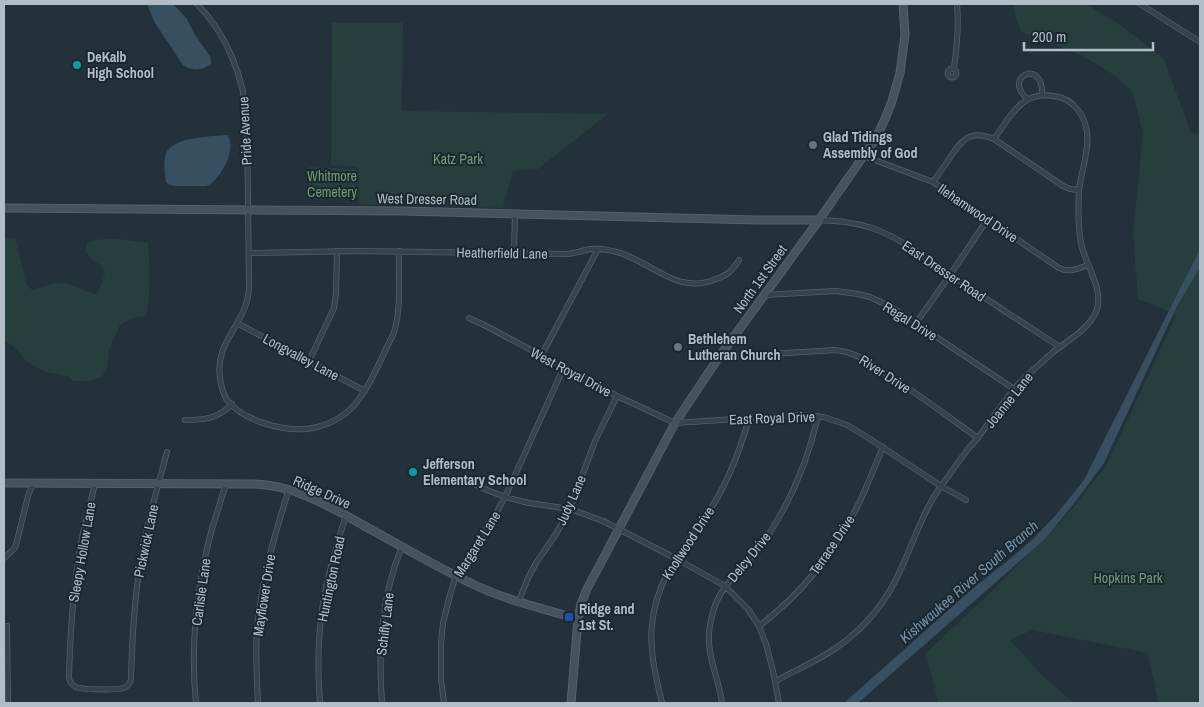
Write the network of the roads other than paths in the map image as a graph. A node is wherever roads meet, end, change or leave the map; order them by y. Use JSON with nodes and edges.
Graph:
{"nodes":[{"id":1,"x":197,"y":4,"type":"edge"},
{"id":2,"x":904,"y":4,"type":"edge"},
{"id":3,"x":957,"y":4,"type":"edge"},
{"id":4,"x":1140,"y":4,"type":"edge"},
{"id":5,"x":1200,"y":42,"type":"edge"},
{"id":6,"x":954,"y":68,"type":"dead end"},
{"id":7,"x":1042,"y":94,"type":"junction"},
{"id":8,"x":1028,"y":99,"type":"junction"},
{"id":9,"x":994,"y":139,"type":"junction"},
{"id":10,"x":864,"y":156,"type":"junction"},
{"id":11,"x":933,"y":182,"type":"junction"},
{"id":12,"x":1079,"y":190,"type":"junction"},
{"id":13,"x":4,"y":208,"type":"edge"},
{"id":14,"x":248,"y":210,"type":"junction"},
{"id":15,"x":515,"y":213,"type":"junction"},
{"id":16,"x":819,"y":220,"type":"junction"},
{"id":17,"x":987,"y":220,"type":"junction"},
{"id":18,"x":598,"y":249,"type":"junction"},
{"id":19,"x":337,"y":251,"type":"junction"},
{"id":20,"x":399,"y":251,"type":"junction"},
{"id":21,"x":248,"y":253,"type":"junction"},
{"id":22,"x":514,"y":253,"type":"junction"},
{"id":23,"x":739,"y":260,"type":"dead end"},
{"id":24,"x":1088,"y":265,"type":"junction"},
{"id":25,"x":950,"y":275,"type":"junction"},
{"id":26,"x":764,"y":295,"type":"junction"},
{"id":27,"x":469,"y":318,"type":"dead end"},
{"id":28,"x":237,"y":323,"type":"junction"},
{"id":29,"x":916,"y":323,"type":"junction"},
{"id":30,"x":1060,"y":347,"type":"junction"},
{"id":31,"x":541,"y":356,"type":"junction"},
{"id":32,"x":719,"y":356,"type":"junction"},
{"id":33,"x":309,"y":360,"type":"junction"},
{"id":34,"x":564,"y":367,"type":"junction"},
{"id":35,"x":1014,"y":389,"type":"junction"},
{"id":36,"x":365,"y":391,"type":"junction"},
{"id":37,"x":617,"y":396,"type":"junction"},
{"id":38,"x":232,"y":404,"type":"junction"},
{"id":39,"x":818,"y":416,"type":"junction"},
{"id":40,"x":749,"y":418,"type":"junction"},
{"id":41,"x":184,"y":420,"type":"dead end"},
{"id":42,"x":675,"y":423,"type":"junction"},
{"id":43,"x":978,"y":438,"type":"junction"},
{"id":44,"x":882,"y":447,"type":"junction"},
{"id":45,"x":167,"y":452,"type":"dead end"},
{"id":46,"x":463,"y":478,"type":"dead end"},
{"id":47,"x":4,"y":483,"type":"edge"},
{"id":48,"x":33,"y":483,"type":"junction"},
{"id":49,"x":95,"y":484,"type":"junction"},
{"id":50,"x":159,"y":484,"type":"junction"},
{"id":51,"x":226,"y":484,"type":"junction"},
{"id":52,"x":941,"y":486,"type":"junction"},
{"id":53,"x":289,"y":489,"type":"junction"},
{"id":54,"x":505,"y":497,"type":"junction"},
{"id":55,"x":966,"y":500,"type":"dead end"},
{"id":56,"x":570,"y":509,"type":"junction"},
{"id":57,"x":346,"y":515,"type":"junction"},
{"id":58,"x":619,"y":529,"type":"junction"},
{"id":59,"x":402,"y":546,"type":"junction"},
{"id":60,"x":4,"y":558,"type":"edge"},
{"id":61,"x":675,"y":558,"type":"junction"},
{"id":62,"x":456,"y":575,"type":"junction"},
{"id":63,"x":725,"y":586,"type":"junction"},
{"id":64,"x":519,"y":601,"type":"junction"},
{"id":65,"x":578,"y":619,"type":"junction"},
{"id":66,"x":6,"y":626,"type":"edge"},
{"id":67,"x":759,"y":626,"type":"junction"},
{"id":68,"x":132,"y":631,"type":"joint"},
{"id":69,"x":776,"y":681,"type":"junction"},
{"id":70,"x":8,"y":703,"type":"edge"},
{"id":71,"x":196,"y":703,"type":"edge"},
{"id":72,"x":258,"y":703,"type":"edge"},
{"id":73,"x":320,"y":703,"type":"edge"},
{"id":74,"x":382,"y":703,"type":"edge"},
{"id":75,"x":444,"y":703,"type":"edge"},
{"id":76,"x":570,"y":703,"type":"edge"},
{"id":77,"x":662,"y":703,"type":"edge"},
{"id":78,"x":722,"y":703,"type":"edge"},
{"id":79,"x":779,"y":703,"type":"edge"}],
"edges":[{"from":1,"to":14,"type":"street","name":"Pride Avenue"},
{"from":2,"to":10,"type":"street","name":"North 1st Street"},
{"from":3,"to":6,"type":"street"},
{"from":4,"to":5,"type":"street"},
{"from":7,"to":8,"type":"street"},
{"from":7,"to":8,"type":"street"},
{"from":7,"to":12,"type":"street","name":"Joanne Lane"},
{"from":8,"to":9,"type":"street"},
{"from":9,"to":11,"type":"street"},
{"from":9,"to":12,"type":"street"},
{"from":10,"to":11,"type":"street","name":"Ilehamwood Drive"},
{"from":10,"to":16,"type":"street","name":"North 1st Street"},
{"from":11,"to":17,"type":"street","name":"Ilehamwood Drive"},
{"from":12,"to":24,"type":"street","name":"Joanne Lane"},
{"from":13,"to":14,"type":"street","name":"West Dresser Road"},
{"from":14,"to":15,"type":"street","name":"West Dresser Road"},
{"from":14,"to":21,"type":"street","name":"Pride Avenue"},
{"from":15,"to":16,"type":"street","name":"West Dresser Road"},
{"from":15,"to":22,"type":"street"},
{"from":16,"to":25,"type":"street","name":"East Dresser Road"},
{"from":16,"to":26,"type":"street","name":"North 1st Street"},
{"from":17,"to":24,"type":"street","name":"Ilehamwood Drive"},
{"from":17,"to":25,"type":"street"},
{"from":18,"to":22,"type":"street","name":"Heatherfield Lane"},
{"from":18,"to":23,"type":"street","name":"Heatherfield Lane"},
{"from":18,"to":31,"type":"street"},
{"from":19,"to":20,"type":"street","name":"Heatherfield Lane"},
{"from":19,"to":21,"type":"street","name":"Heatherfield Lane"},
{"from":19,"to":33,"type":"street"},
{"from":20,"to":22,"type":"street","name":"Heatherfield Lane"},
{"from":20,"to":36,"type":"street"},
{"from":21,"to":28,"type":"street","name":"Pride Avenue"},
{"from":24,"to":30,"type":"street","name":"Joanne Lane"},
{"from":25,"to":29,"type":"street"},
{"from":25,"to":30,"type":"street","name":"East Dresser Road"},
{"from":26,"to":29,"type":"street","name":"Regal Drive"},
{"from":26,"to":32,"type":"street","name":"North 1st Street"},
{"from":27,"to":31,"type":"street","name":"West Royal Drive"},
{"from":28,"to":33,"type":"street","name":"Longvalley Lane"},
{"from":28,"to":38,"type":"street","name":"Pride Avenue"},
{"from":29,"to":35,"type":"street","name":"Regal Drive"},
{"from":30,"to":35,"type":"street","name":"Joanne Lane"},
{"from":31,"to":34,"type":"street","name":"West Royal Drive"},
{"from":32,"to":42,"type":"street","name":"North 1st Street"},
{"from":32,"to":43,"type":"street","name":"River Drive"},
{"from":33,"to":36,"type":"street","name":"Longvalley Lane"},
{"from":34,"to":37,"type":"street","name":"West Royal Drive"},
{"from":34,"to":54,"type":"street","name":"Margaret Lane"},
{"from":35,"to":43,"type":"street","name":"Joanne Lane"},
{"from":36,"to":38,"type":"street"},
{"from":37,"to":42,"type":"street","name":"West Royal Drive"},
{"from":37,"to":56,"type":"street","name":"Judy Lane"},
{"from":38,"to":41,"type":"street"},
{"from":39,"to":40,"type":"street","name":"East Royal Drive"},
{"from":39,"to":44,"type":"street","name":"East Royal Drive"},
{"from":39,"to":63,"type":"street","name":"Delcy Drive"},
{"from":40,"to":42,"type":"street","name":"East Royal Drive"},
{"from":40,"to":61,"type":"street","name":"Knollwood Drive"},
{"from":42,"to":58,"type":"street","name":"North 1st Street"},
{"from":43,"to":52,"type":"street","name":"Joanne Lane"},
{"from":44,"to":52,"type":"street","name":"East Royal Drive"},
{"from":44,"to":67,"type":"street","name":"Terrace Drive"},
{"from":45,"to":50,"type":"street","name":"Pickwick Lane"},
{"from":46,"to":54,"type":"street"},
{"from":47,"to":48,"type":"street","name":"Ridge Drive"},
{"from":48,"to":49,"type":"street","name":"Ridge Drive"},
{"from":48,"to":60,"type":"street"},
{"from":49,"to":50,"type":"street","name":"Ridge Drive"},
{"from":49,"to":68,"type":"street","name":"Sleepy Hollow Lane"},
{"from":50,"to":51,"type":"street","name":"Ridge Drive"},
{"from":50,"to":68,"type":"street","name":"Pickwick Lane"},
{"from":51,"to":53,"type":"street","name":"Ridge Drive"},
{"from":51,"to":71,"type":"street","name":"Carlisle Lane"},
{"from":52,"to":55,"type":"street","name":"East Royal Drive"},
{"from":52,"to":69,"type":"street","name":"Joanne Lane"},
{"from":53,"to":57,"type":"street","name":"Ridge Drive"},
{"from":53,"to":72,"type":"street","name":"Mayflower Drive"},
{"from":54,"to":56,"type":"street"},
{"from":54,"to":62,"type":"street","name":"Margaret Lane"},
{"from":56,"to":58,"type":"street"},
{"from":56,"to":64,"type":"street","name":"Judy Lane"},
{"from":57,"to":59,"type":"street","name":"Ridge Drive"},
{"from":57,"to":73,"type":"street","name":"Huntington Road"},
{"from":58,"to":61,"type":"street"},
{"from":58,"to":65,"type":"street","name":"North 1st Street"},
{"from":59,"to":62,"type":"street","name":"Ridge Drive"},
{"from":59,"to":74,"type":"street","name":"Schifly Lane"},
{"from":61,"to":63,"type":"street"},
{"from":61,"to":77,"type":"street","name":"Knollwood Drive"},
{"from":62,"to":64,"type":"street","name":"Ridge Drive"},
{"from":62,"to":75,"type":"street","name":"Margaret Lane"},
{"from":63,"to":67,"type":"street"},
{"from":63,"to":78,"type":"street","name":"Delcy Drive"},
{"from":64,"to":65,"type":"street","name":"Ridge Drive"},
{"from":65,"to":76,"type":"street","name":"North 1st Street"},
{"from":66,"to":70,"type":"street"},
{"from":67,"to":69,"type":"street"},
{"from":69,"to":79,"type":"street"}]}
